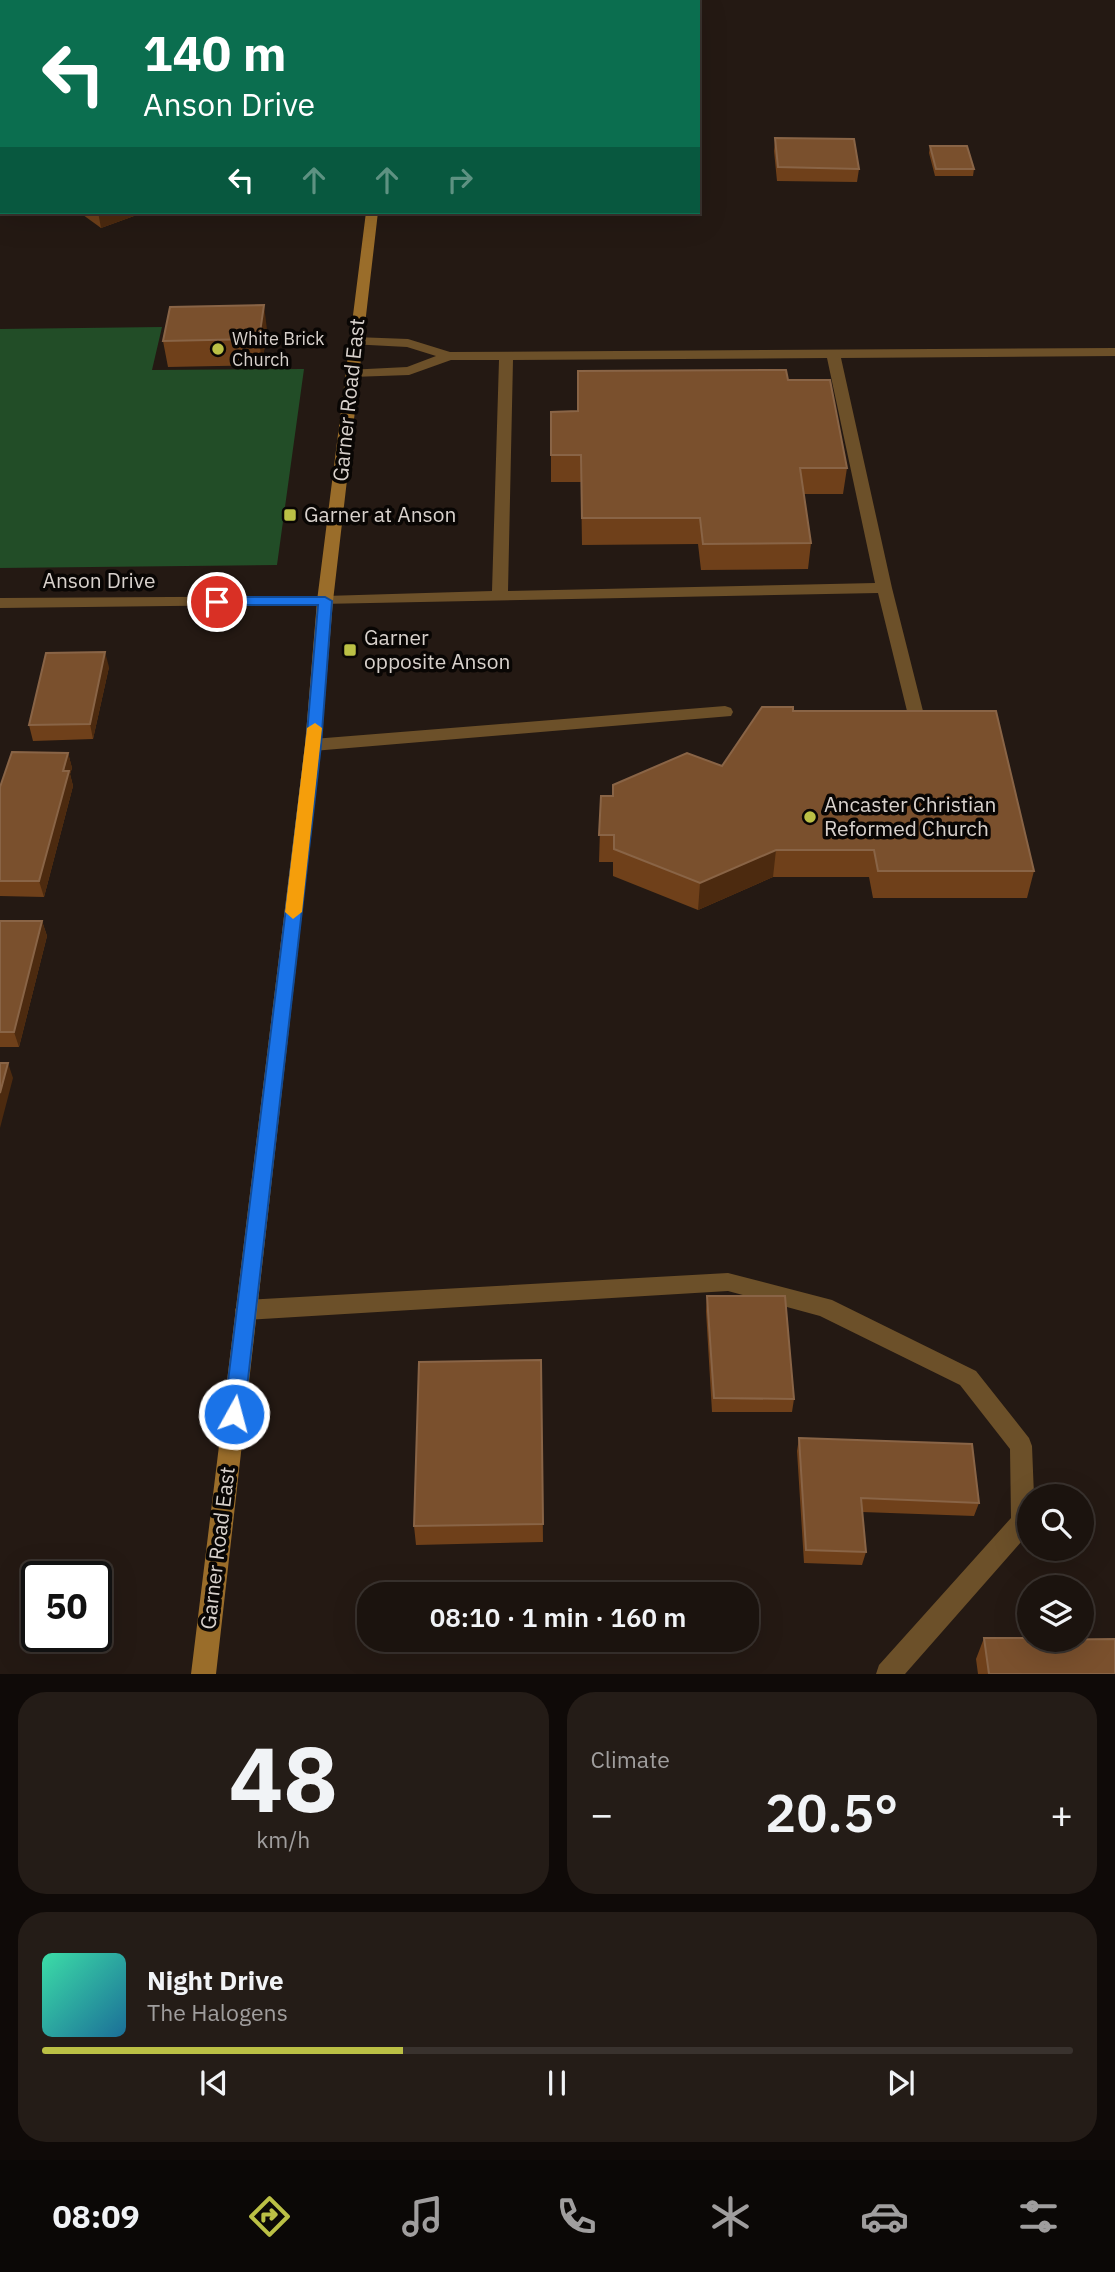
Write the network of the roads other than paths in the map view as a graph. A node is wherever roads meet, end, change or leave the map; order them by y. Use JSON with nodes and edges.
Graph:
{"nodes":[{"id":1,"x":372,"y":214,"type":"edge"},
{"id":2,"x":355,"y":341,"type":"junction"},
{"id":3,"x":1115,"y":352,"type":"edge"},
{"id":4,"x":833,"y":353,"type":"junction"},
{"id":5,"x":449,"y":356,"type":"junction"},
{"id":6,"x":506,"y":356,"type":"junction"},
{"id":7,"x":352,"y":373,"type":"junction"},
{"id":8,"x":884,"y":588,"type":"junction"},
{"id":9,"x":500,"y":596,"type":"junction"},
{"id":10,"x":325,"y":601,"type":"junction"},
{"id":11,"x":0,"y":603,"type":"edge"},
{"id":12,"x":915,"y":711,"type":"edge"},
{"id":13,"x":725,"y":712,"type":"dead end"},
{"id":14,"x":313,"y":745,"type":"junction"},
{"id":15,"x":246,"y":1310,"type":"junction"},
{"id":16,"x":203,"y":1674,"type":"edge"},
{"id":17,"x":888,"y":1674,"type":"edge"}],
"edges":[{"from":1,"to":2,"type":"main road","name":"Garner Road East"},
{"from":2,"to":5,"type":"street"},
{"from":2,"to":7,"type":"main road","name":"Garner Road East"},
{"from":3,"to":4,"type":"street"},
{"from":4,"to":6,"type":"street"},
{"from":4,"to":8,"type":"street"},
{"from":5,"to":6,"type":"street"},
{"from":5,"to":7,"type":"street"},
{"from":6,"to":9,"type":"street"},
{"from":7,"to":10,"type":"main road","name":"Garner Road East"},
{"from":8,"to":9,"type":"street","name":"Anson Drive"},
{"from":8,"to":12,"type":"street"},
{"from":9,"to":10,"type":"street","name":"Anson Drive"},
{"from":10,"to":11,"type":"street","name":"Anson Drive"},
{"from":10,"to":14,"type":"main road","name":"Garner Road East"},
{"from":13,"to":14,"type":"street"},
{"from":14,"to":15,"type":"main road","name":"Garner Road East"},
{"from":15,"to":16,"type":"main road","name":"Garner Road East"},
{"from":15,"to":17,"type":"street"}]}
